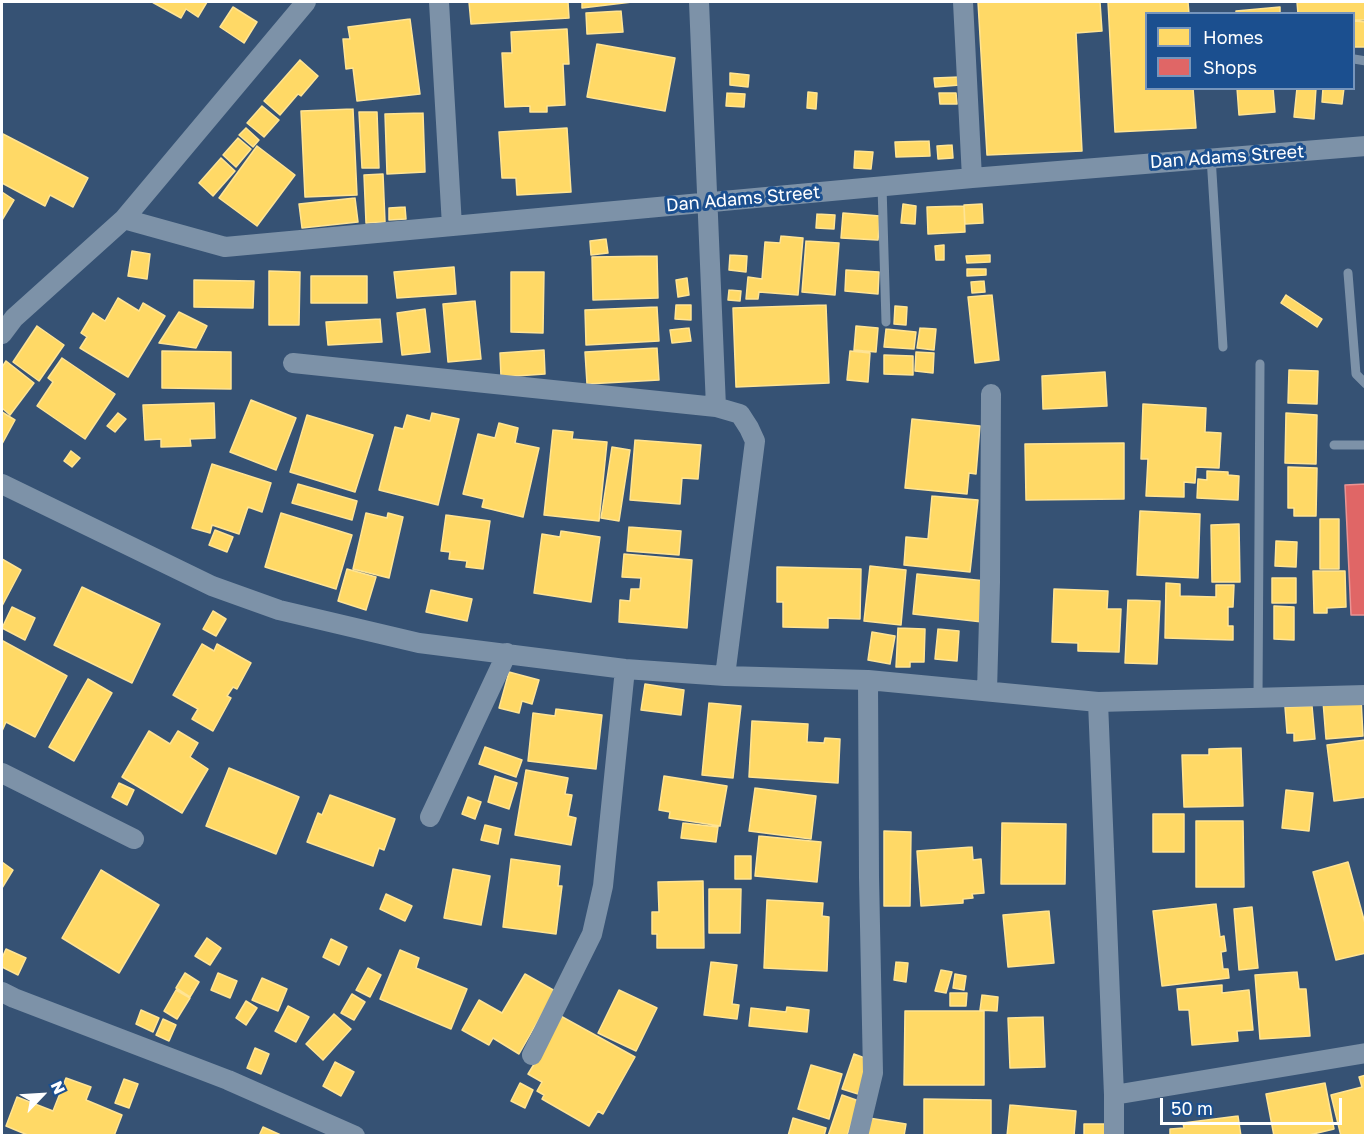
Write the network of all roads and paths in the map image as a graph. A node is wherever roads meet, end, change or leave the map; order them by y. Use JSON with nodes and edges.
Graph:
{"nodes":[{"id":1,"x":306,"y":2,"type":"edge"},
{"id":2,"x":439,"y":2,"type":"edge"},
{"id":3,"x":699,"y":2,"type":"edge"},
{"id":4,"x":963,"y":2,"type":"edge"},
{"id":5,"x":1365,"y":146,"type":"edge"},
{"id":6,"x":1211,"y":157,"type":"junction"},
{"id":7,"x":972,"y":178,"type":"junction"},
{"id":8,"x":882,"y":186,"type":"junction"},
{"id":9,"x":708,"y":202,"type":"junction"},
{"id":10,"x":124,"y":219,"type":"junction"},
{"id":11,"x":452,"y":226,"type":"junction"},
{"id":12,"x":1348,"y":273,"type":"dead end"},
{"id":13,"x":886,"y":322,"type":"dead end"},
{"id":14,"x":2,"y":334,"type":"edge"},
{"id":15,"x":1223,"y":347,"type":"dead end"},
{"id":16,"x":293,"y":363,"type":"dead end"},
{"id":17,"x":1260,"y":364,"type":"dead end"},
{"id":18,"x":1365,"y":384,"type":"edge"},
{"id":19,"x":991,"y":394,"type":"dead end"},
{"id":20,"x":716,"y":407,"type":"junction"},
{"id":21,"x":1334,"y":445,"type":"dead end"},
{"id":22,"x":1365,"y":445,"type":"edge"},
{"id":23,"x":2,"y":484,"type":"edge"},
{"id":24,"x":507,"y":653,"type":"junction"},
{"id":25,"x":625,"y":669,"type":"junction"},
{"id":26,"x":725,"y":676,"type":"junction"},
{"id":27,"x":867,"y":680,"type":"junction"},
{"id":28,"x":987,"y":691,"type":"junction"},
{"id":29,"x":1365,"y":695,"type":"edge"},
{"id":30,"x":1258,"y":698,"type":"junction"},
{"id":31,"x":1098,"y":702,"type":"junction"},
{"id":32,"x":2,"y":773,"type":"edge"},
{"id":33,"x":430,"y":816,"type":"dead end"},
{"id":34,"x":134,"y":839,"type":"dead end"},
{"id":35,"x":2,"y":992,"type":"edge"},
{"id":36,"x":1365,"y":1053,"type":"edge"},
{"id":37,"x":532,"y":1055,"type":"dead end"},
{"id":38,"x":1114,"y":1095,"type":"junction"},
{"id":39,"x":355,"y":1136,"type":"edge"},
{"id":40,"x":858,"y":1136,"type":"edge"},
{"id":41,"x":1114,"y":1136,"type":"edge"}],
"edges":[{"from":1,"to":10,"type":"street"},
{"from":2,"to":11,"type":"street"},
{"from":3,"to":9,"type":"street"},
{"from":4,"to":7,"type":"street"},
{"from":5,"to":6,"type":"street","name":"Dan Adams Street"},
{"from":6,"to":7,"type":"street","name":"Dan Adams Street"},
{"from":6,"to":15,"type":"lane"},
{"from":7,"to":8,"type":"street","name":"Dan Adams Street"},
{"from":8,"to":9,"type":"street","name":"Dan Adams Street"},
{"from":8,"to":13,"type":"lane"},
{"from":9,"to":11,"type":"street","name":"Dan Adams Street"},
{"from":9,"to":20,"type":"street"},
{"from":10,"to":11,"type":"street","name":"Dan Adams Street"},
{"from":10,"to":14,"type":"street"},
{"from":12,"to":18,"type":"lane"},
{"from":16,"to":20,"type":"street"},
{"from":17,"to":30,"type":"lane"},
{"from":19,"to":28,"type":"street"},
{"from":20,"to":26,"type":"street"},
{"from":21,"to":22,"type":"lane"},
{"from":23,"to":24,"type":"street"},
{"from":24,"to":25,"type":"street"},
{"from":24,"to":33,"type":"street"},
{"from":25,"to":26,"type":"street"},
{"from":25,"to":37,"type":"street"},
{"from":26,"to":27,"type":"street"},
{"from":27,"to":28,"type":"street"},
{"from":27,"to":40,"type":"street"},
{"from":28,"to":31,"type":"street"},
{"from":29,"to":30,"type":"street"},
{"from":30,"to":31,"type":"street"},
{"from":31,"to":38,"type":"street"},
{"from":32,"to":34,"type":"street"},
{"from":35,"to":39,"type":"street"},
{"from":36,"to":38,"type":"street"},
{"from":38,"to":41,"type":"street"}]}
